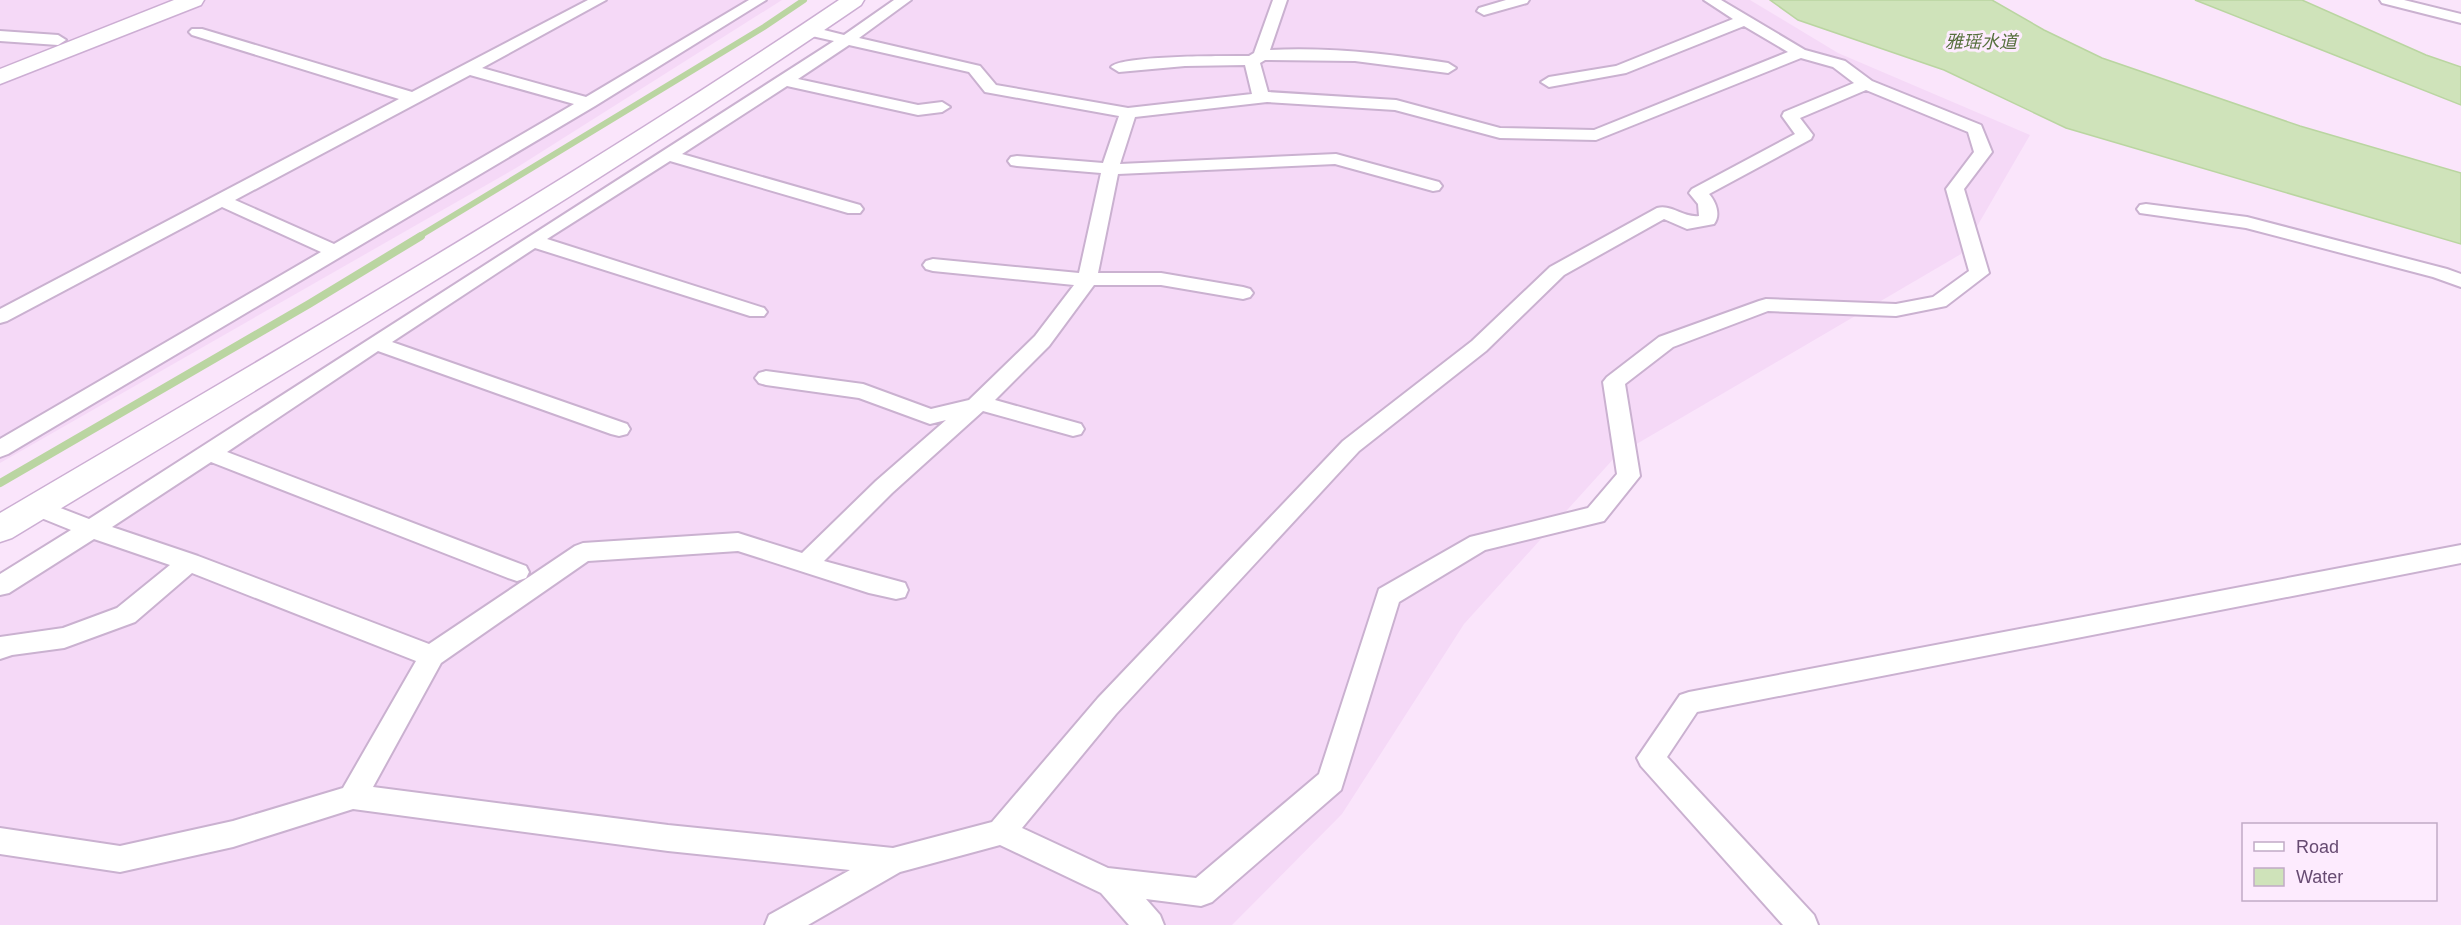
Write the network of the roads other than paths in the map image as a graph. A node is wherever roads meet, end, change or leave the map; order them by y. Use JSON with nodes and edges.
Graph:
{"nodes":[{"id":1,"x":193,"y":0,"type":"edge"},
{"id":2,"x":561,"y":0,"type":"edge"},
{"id":3,"x":759,"y":0,"type":"edge"},
{"id":4,"x":853,"y":0,"type":"edge"},
{"id":5,"x":904,"y":0,"type":"edge"},
{"id":6,"x":1280,"y":0,"type":"edge"},
{"id":7,"x":1522,"y":0,"type":"edge"},
{"id":8,"x":1712,"y":0,"type":"edge"},
{"id":9,"x":2387,"y":0,"type":"edge"},
{"id":10,"x":592,"y":4,"type":"edge"},
{"id":11,"x":1484,"y":11,"type":"dead end"},
{"id":12,"x":2461,"y":19,"type":"edge"},
{"id":13,"x":1746,"y":20,"type":"junction"},
{"id":14,"x":808,"y":31,"type":"junction"},
{"id":15,"x":197,"y":33,"type":"dead end"},
{"id":16,"x":0,"y":36,"type":"edge"},
{"id":17,"x":58,"y":40,"type":"dead end"},
{"id":18,"x":846,"y":41,"type":"junction"},
{"id":19,"x":1800,"y":53,"type":"junction"},
{"id":20,"x":1257,"y":58,"type":"junction"},
{"id":21,"x":1119,"y":67,"type":"dead end"},
{"id":22,"x":1448,"y":68,"type":"dead end"},
{"id":23,"x":468,"y":69,"type":"junction"},
{"id":24,"x":0,"y":77,"type":"edge"},
{"id":25,"x":784,"y":81,"type":"junction"},
{"id":26,"x":1549,"y":82,"type":"dead end"},
{"id":27,"x":1866,"y":84,"type":"junction"},
{"id":28,"x":413,"y":98,"type":"junction"},
{"id":29,"x":1261,"y":98,"type":"junction"},
{"id":30,"x":589,"y":103,"type":"junction"},
{"id":31,"x":942,"y":107,"type":"dead end"},
{"id":32,"x":1128,"y":113,"type":"junction"},
{"id":33,"x":668,"y":155,"type":"junction"},
{"id":34,"x":1017,"y":161,"type":"dead end"},
{"id":35,"x":1432,"y":186,"type":"dead end"},
{"id":36,"x":222,"y":200,"type":"junction"},
{"id":37,"x":854,"y":209,"type":"dead end"},
{"id":38,"x":2146,"y":209,"type":"dead end"},
{"id":39,"x":533,"y":241,"type":"junction"},
{"id":40,"x":336,"y":252,"type":"junction"},
{"id":41,"x":933,"y":265,"type":"dead end"},
{"id":42,"x":2461,"y":281,"type":"edge"},
{"id":43,"x":1243,"y":293,"type":"dead end"},
{"id":44,"x":757,"y":312,"type":"dead end"},
{"id":45,"x":0,"y":317,"type":"edge"},
{"id":46,"x":376,"y":343,"type":"junction"},
{"id":47,"x":766,"y":378,"type":"dead end"},
{"id":48,"x":976,"y":406,"type":"junction"},
{"id":49,"x":619,"y":429,"type":"dead end"},
{"id":50,"x":1073,"y":429,"type":"dead end"},
{"id":51,"x":0,"y":449,"type":"edge"},
{"id":52,"x":208,"y":453,"type":"junction"},
{"id":53,"x":37,"y":507,"type":"junction"},
{"id":54,"x":0,"y":529,"type":"edge"},
{"id":55,"x":92,"y":529,"type":"junction"},
{"id":56,"x":2461,"y":554,"type":"edge"},
{"id":57,"x":189,"y":562,"type":"junction"},
{"id":58,"x":806,"y":564,"type":"junction"},
{"id":59,"x":517,"y":572,"type":"dead end"},
{"id":60,"x":0,"y":586,"type":"edge"},
{"id":61,"x":896,"y":590,"type":"dead end"},
{"id":62,"x":0,"y":649,"type":"edge"},
{"id":63,"x":432,"y":656,"type":"junction"},
{"id":64,"x":353,"y":797,"type":"junction"},
{"id":65,"x":1001,"y":832,"type":"junction"},
{"id":66,"x":0,"y":841,"type":"edge"},
{"id":67,"x":893,"y":861,"type":"junction"},
{"id":68,"x":1110,"y":881,"type":"junction"},
{"id":69,"x":780,"y":925,"type":"edge"},
{"id":70,"x":1149,"y":925,"type":"edge"},
{"id":71,"x":1803,"y":925,"type":"edge"}],
"edges":[{"from":1,"to":24,"type":"street"},
{"from":2,"to":10,"type":"street"},
{"from":3,"to":30,"type":"street"},
{"from":4,"to":14,"type":"street"},
{"from":5,"to":18,"type":"street"},
{"from":6,"to":20,"type":"street"},
{"from":7,"to":11,"type":"street"},
{"from":8,"to":13,"type":"street"},
{"from":9,"to":12,"type":"street"},
{"from":10,"to":23,"type":"street"},
{"from":13,"to":19,"type":"street"},
{"from":13,"to":26,"type":"street"},
{"from":14,"to":18,"type":"street"},
{"from":14,"to":53,"type":"street"},
{"from":15,"to":28,"type":"street"},
{"from":16,"to":17,"type":"street"},
{"from":18,"to":25,"type":"street"},
{"from":18,"to":32,"type":"street"},
{"from":19,"to":27,"type":"street"},
{"from":19,"to":29,"type":"street"},
{"from":20,"to":21,"type":"street"},
{"from":20,"to":22,"type":"street"},
{"from":20,"to":29,"type":"street"},
{"from":23,"to":28,"type":"street"},
{"from":23,"to":30,"type":"street"},
{"from":25,"to":31,"type":"street"},
{"from":25,"to":33,"type":"street"},
{"from":27,"to":65,"type":"street"},
{"from":27,"to":68,"type":"street"},
{"from":28,"to":36,"type":"street"},
{"from":29,"to":32,"type":"street"},
{"from":30,"to":40,"type":"street"},
{"from":32,"to":48,"type":"street"},
{"from":33,"to":37,"type":"street"},
{"from":33,"to":39,"type":"street"},
{"from":34,"to":35,"type":"street"},
{"from":36,"to":40,"type":"street"},
{"from":36,"to":45,"type":"street"},
{"from":38,"to":42,"type":"street"},
{"from":39,"to":44,"type":"street"},
{"from":39,"to":46,"type":"street"},
{"from":40,"to":51,"type":"street"},
{"from":41,"to":43,"type":"street"},
{"from":46,"to":49,"type":"street"},
{"from":46,"to":52,"type":"street"},
{"from":47,"to":48,"type":"street"},
{"from":48,"to":50,"type":"street"},
{"from":48,"to":58,"type":"street"},
{"from":52,"to":55,"type":"street"},
{"from":52,"to":59,"type":"street"},
{"from":53,"to":54,"type":"street"},
{"from":53,"to":55,"type":"street"},
{"from":55,"to":57,"type":"street"},
{"from":55,"to":60,"type":"street"},
{"from":56,"to":71,"type":"street"},
{"from":57,"to":62,"type":"street"},
{"from":57,"to":63,"type":"street"},
{"from":58,"to":61,"type":"street"},
{"from":58,"to":63,"type":"street"},
{"from":63,"to":64,"type":"street"},
{"from":64,"to":66,"type":"street"},
{"from":64,"to":67,"type":"street"},
{"from":65,"to":67,"type":"street"},
{"from":65,"to":68,"type":"street"},
{"from":67,"to":69,"type":"street"},
{"from":68,"to":70,"type":"street"}]}
